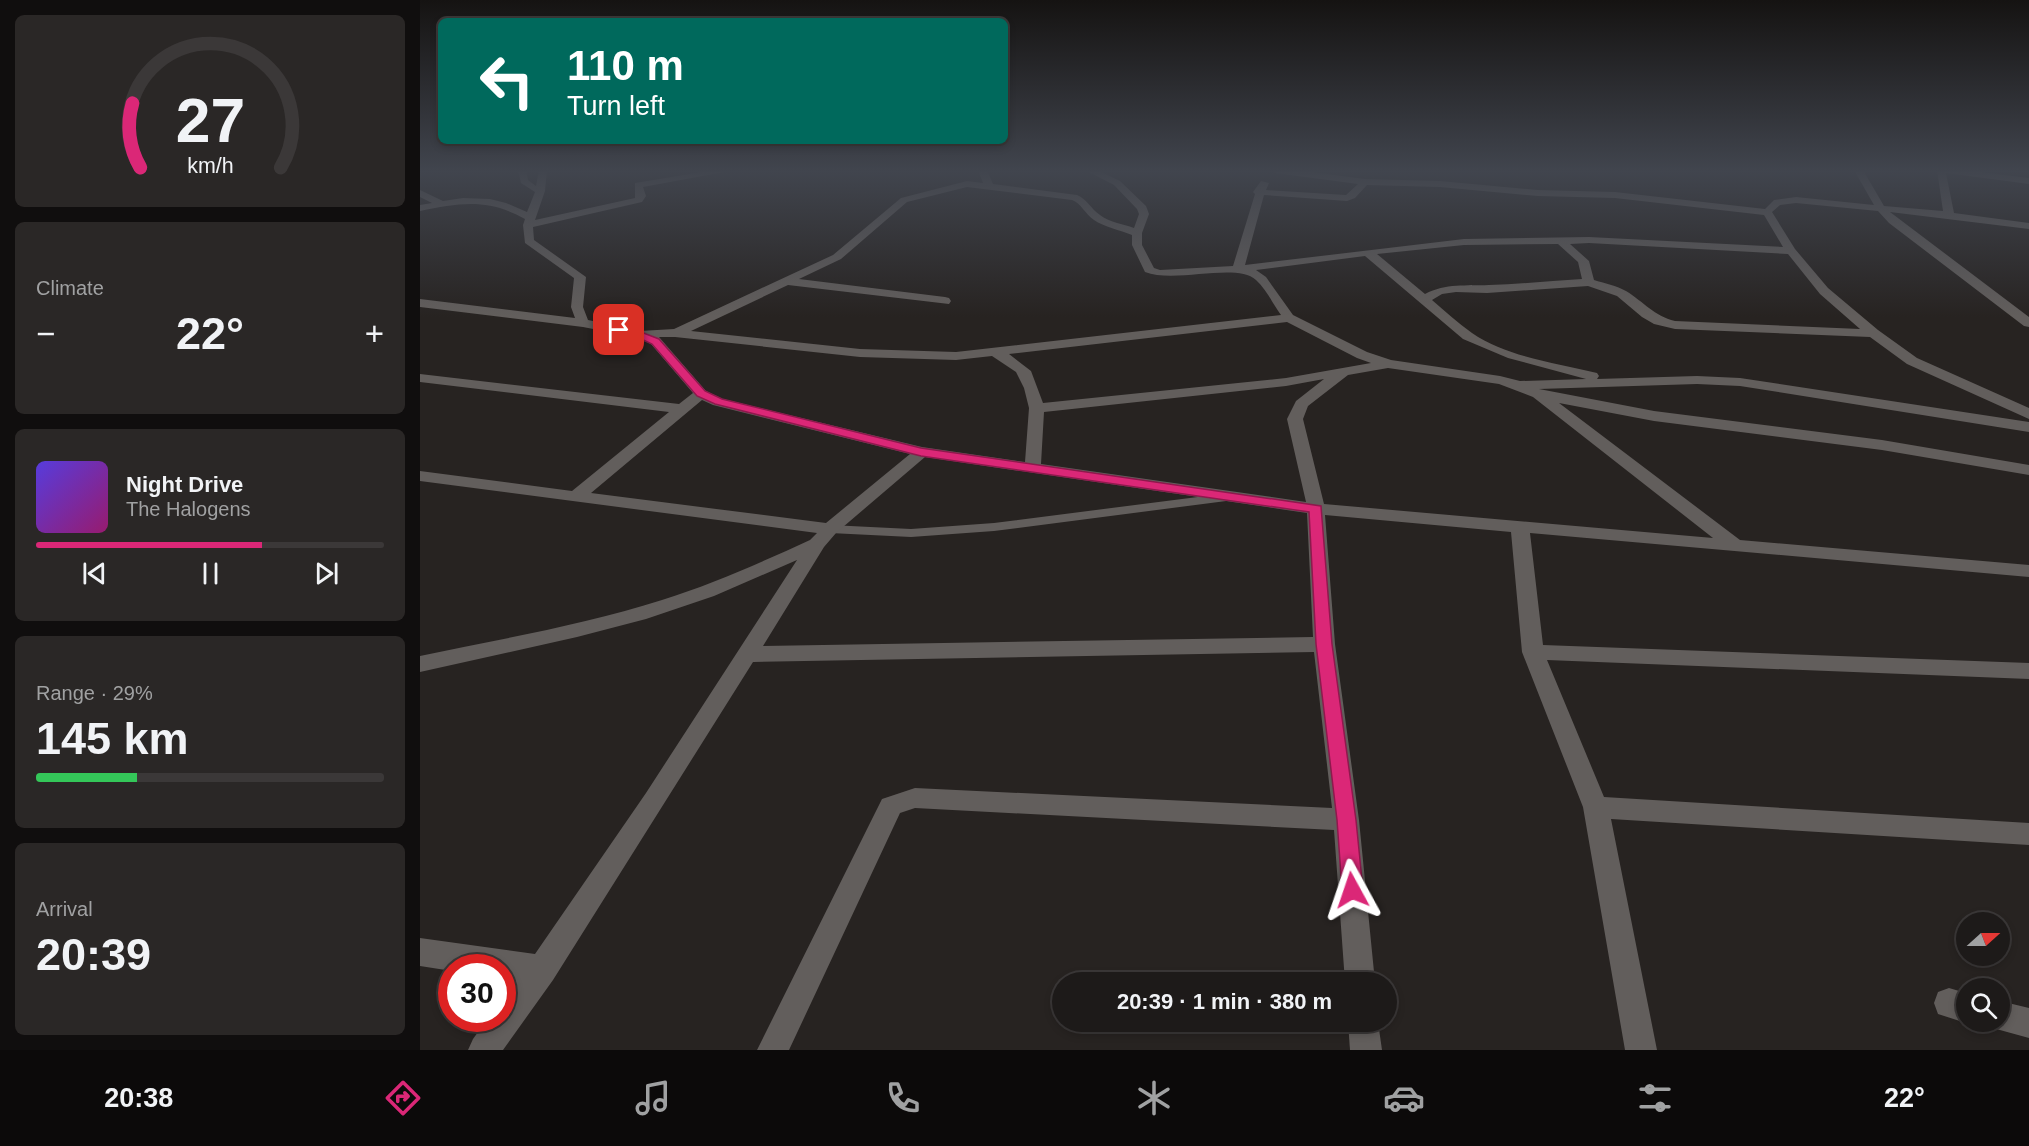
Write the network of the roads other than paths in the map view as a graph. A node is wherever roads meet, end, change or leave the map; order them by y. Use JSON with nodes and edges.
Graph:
{"nodes":[{"id":1,"x":540,"y":219,"type":"edge"},
{"id":2,"x":882,"y":219,"type":"edge"},
{"id":3,"x":1099,"y":219,"type":"edge"},
{"id":4,"x":1142,"y":219,"type":"edge"},
{"id":5,"x":1253,"y":219,"type":"edge"},
{"id":6,"x":1771,"y":219,"type":"edge"},
{"id":7,"x":1891,"y":219,"type":"edge"},
{"id":8,"x":1978,"y":219,"type":"edge"},
{"id":9,"x":529,"y":221,"type":"joint"},
{"id":10,"x":2029,"y":226,"type":"edge"},
{"id":11,"x":1137,"y":232,"type":"junction"},
{"id":12,"x":1560,"y":240,"type":"junction"},
{"id":13,"x":1791,"y":251,"type":"junction"},
{"id":14,"x":1367,"y":252,"type":"junction"},
{"id":15,"x":1238,"y":269,"type":"junction"},
{"id":16,"x":786,"y":281,"type":"junction"},
{"id":17,"x":1589,"y":282,"type":"junction"},
{"id":18,"x":1424,"y":299,"type":"junction"},
{"id":19,"x":945,"y":301,"type":"dead end"},
{"id":20,"x":420,"y":303,"type":"edge"},
{"id":21,"x":1289,"y":318,"type":"junction"},
{"id":22,"x":2026,"y":318,"type":"edge"},
{"id":23,"x":583,"y":323,"type":"junction"},
{"id":24,"x":675,"y":333,"type":"junction"},
{"id":25,"x":1873,"y":333,"type":"junction"},
{"id":26,"x":638,"y":334,"type":"junction"},
{"id":27,"x":997,"y":353,"type":"junction"},
{"id":28,"x":1389,"y":364,"type":"junction"},
{"id":29,"x":1342,"y":373,"type":"junction"},
{"id":30,"x":420,"y":378,"type":"edge"},
{"id":31,"x":1617,"y":382,"type":"junction"},
{"id":32,"x":1519,"y":385,"type":"junction"},
{"id":33,"x":701,"y":394,"type":"junction"},
{"id":34,"x":1538,"y":394,"type":"junction"},
{"id":35,"x":1037,"y":408,"type":"junction"},
{"id":36,"x":680,"y":409,"type":"junction"},
{"id":37,"x":2029,"y":414,"type":"edge"},
{"id":38,"x":2029,"y":427,"type":"edge"},
{"id":39,"x":921,"y":452,"type":"junction"},
{"id":40,"x":1033,"y":467,"type":"junction"},
{"id":41,"x":2029,"y":470,"type":"edge"},
{"id":42,"x":420,"y":476,"type":"edge"},
{"id":43,"x":1231,"y":496,"type":"junction"},
{"id":44,"x":575,"y":497,"type":"junction"},
{"id":45,"x":1316,"y":509,"type":"junction"},
{"id":46,"x":1520,"y":526,"type":"junction"},
{"id":47,"x":824,"y":537,"type":"junction"},
{"id":48,"x":1733,"y":544,"type":"junction"},
{"id":49,"x":2029,"y":571,"type":"edge"},
{"id":50,"x":1324,"y":644,"type":"junction"},
{"id":51,"x":1533,"y":652,"type":"junction"},
{"id":52,"x":749,"y":654,"type":"junction"},
{"id":53,"x":420,"y":664,"type":"edge"},
{"id":54,"x":2029,"y":671,"type":"edge"},
{"id":55,"x":1596,"y":807,"type":"junction"},
{"id":56,"x":1346,"y":820,"type":"junction"},
{"id":57,"x":2029,"y":834,"type":"edge"},
{"id":58,"x":420,"y":952,"type":"edge"},
{"id":59,"x":543,"y":970,"type":"junction"},
{"id":60,"x":1359,"y":972,"type":"edge"},
{"id":61,"x":2010,"y":1018,"type":"edge"},
{"id":62,"x":2029,"y":1023,"type":"edge"},
{"id":63,"x":1365,"y":1032,"type":"edge"},
{"id":64,"x":484,"y":1050,"type":"edge"},
{"id":65,"x":773,"y":1050,"type":"edge"},
{"id":66,"x":1366,"y":1050,"type":"edge"},
{"id":67,"x":1641,"y":1050,"type":"edge"}],
"edges":[{"from":1,"to":9,"type":"street"},
{"from":2,"to":16,"type":"street"},
{"from":3,"to":11,"type":"street"},
{"from":4,"to":11,"type":"street"},
{"from":5,"to":15,"type":"street"},
{"from":6,"to":13,"type":"street"},
{"from":7,"to":22,"type":"street"},
{"from":8,"to":10,"type":"street"},
{"from":9,"to":23,"type":"street"},
{"from":11,"to":15,"type":"street"},
{"from":12,"to":13,"type":"street"},
{"from":12,"to":14,"type":"street"},
{"from":12,"to":17,"type":"street"},
{"from":13,"to":25,"type":"street"},
{"from":14,"to":15,"type":"street"},
{"from":14,"to":18,"type":"street"},
{"from":15,"to":21,"type":"street"},
{"from":16,"to":19,"type":"street"},
{"from":16,"to":24,"type":"street"},
{"from":17,"to":18,"type":"street"},
{"from":17,"to":25,"type":"street"},
{"from":18,"to":31,"type":"street"},
{"from":20,"to":23,"type":"street"},
{"from":21,"to":27,"type":"street"},
{"from":21,"to":28,"type":"street"},
{"from":23,"to":26,"type":"street"},
{"from":24,"to":26,"type":"street"},
{"from":24,"to":27,"type":"street"},
{"from":25,"to":37,"type":"street"},
{"from":26,"to":33,"type":"street"},
{"from":27,"to":35,"type":"street"},
{"from":28,"to":29,"type":"street"},
{"from":28,"to":32,"type":"street"},
{"from":29,"to":35,"type":"street"},
{"from":29,"to":45,"type":"street"},
{"from":30,"to":36,"type":"street"},
{"from":31,"to":32,"type":"street"},
{"from":31,"to":38,"type":"street"},
{"from":32,"to":34,"type":"street"},
{"from":33,"to":36,"type":"street"},
{"from":33,"to":39,"type":"street"},
{"from":34,"to":41,"type":"street"},
{"from":34,"to":48,"type":"street"},
{"from":35,"to":40,"type":"street"},
{"from":36,"to":44,"type":"street"},
{"from":39,"to":40,"type":"street"},
{"from":39,"to":47,"type":"street"},
{"from":40,"to":43,"type":"street"},
{"from":42,"to":44,"type":"street"},
{"from":43,"to":45,"type":"street"},
{"from":43,"to":47,"type":"lane"},
{"from":44,"to":47,"type":"street"},
{"from":45,"to":46,"type":"street"},
{"from":45,"to":50,"type":"street"},
{"from":46,"to":48,"type":"street"},
{"from":46,"to":51,"type":"street"},
{"from":47,"to":52,"type":"street"},
{"from":47,"to":53,"type":"street"},
{"from":48,"to":49,"type":"street"},
{"from":50,"to":52,"type":"street"},
{"from":50,"to":56,"type":"street"},
{"from":51,"to":54,"type":"street"},
{"from":51,"to":55,"type":"street"},
{"from":52,"to":59,"type":"street"},
{"from":55,"to":57,"type":"street"},
{"from":55,"to":67,"type":"street"},
{"from":56,"to":60,"type":"street"},
{"from":56,"to":65,"type":"street"},
{"from":58,"to":59,"type":"street"},
{"from":59,"to":64,"type":"street"},
{"from":61,"to":62,"type":"street"},
{"from":63,"to":66,"type":"street"}]}
